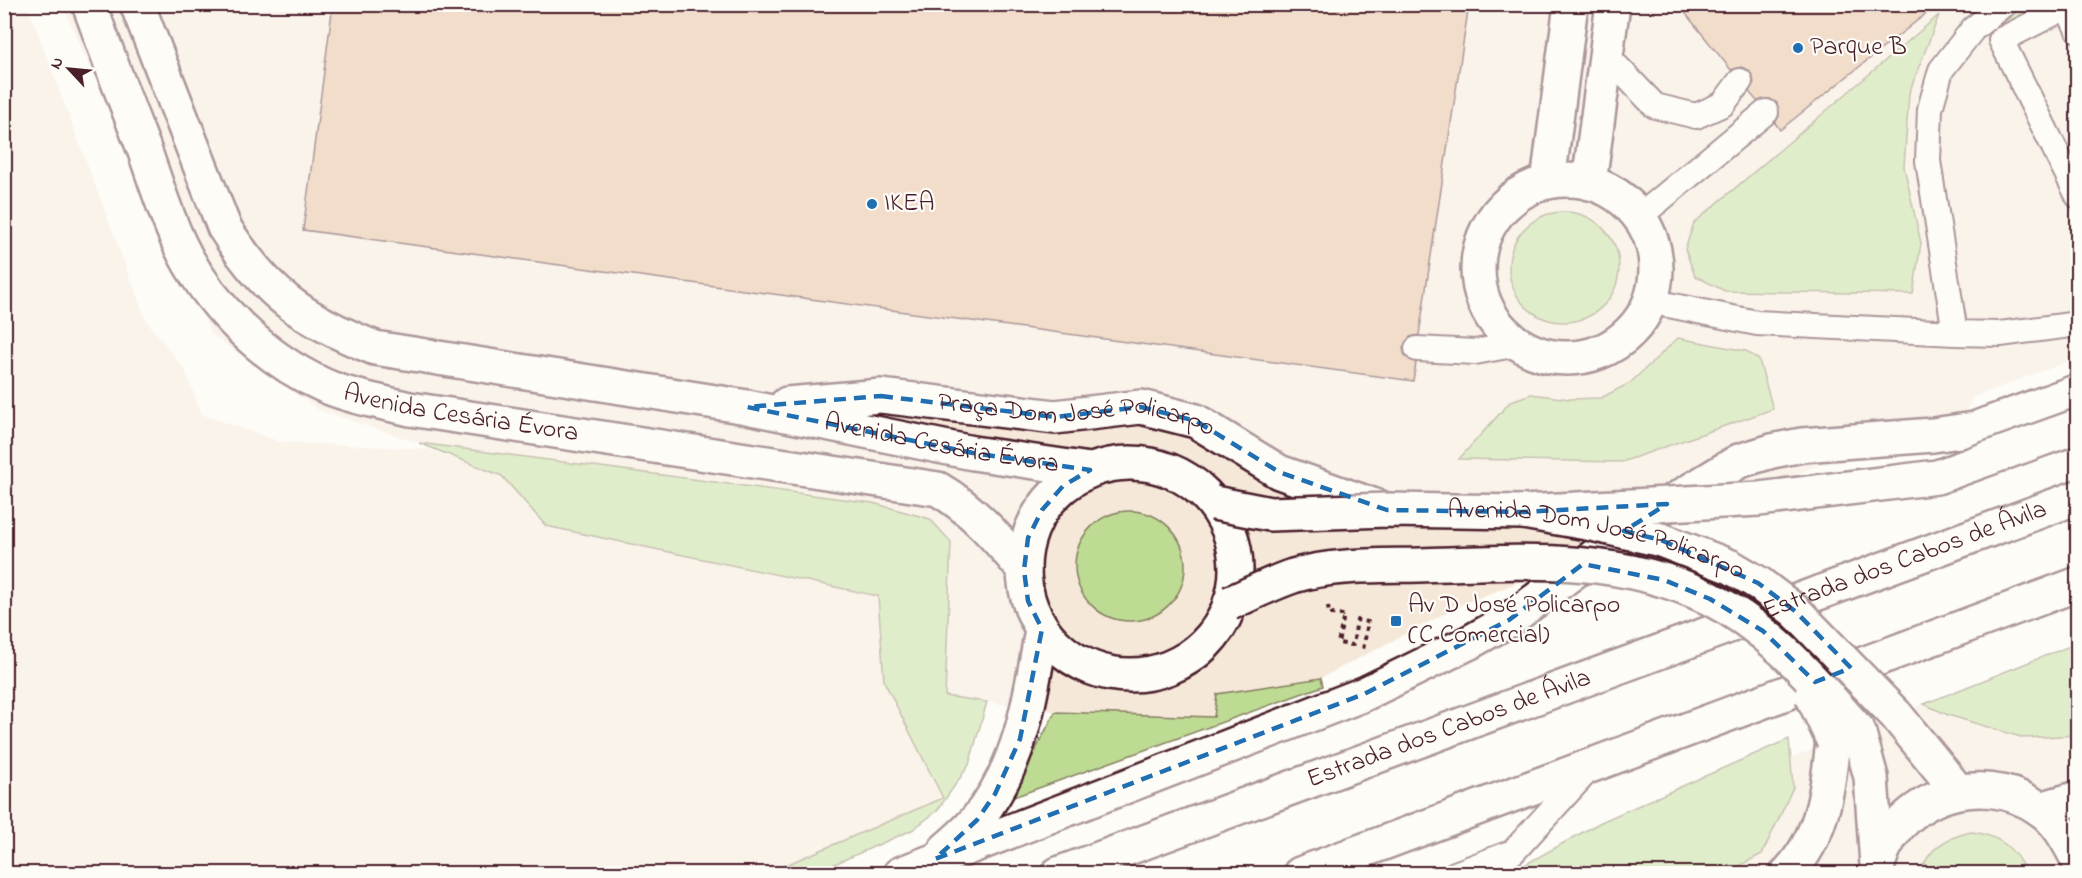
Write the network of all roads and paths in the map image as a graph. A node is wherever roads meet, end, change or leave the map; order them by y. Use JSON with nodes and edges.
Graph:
{"nodes":[{"id":1,"x":89,"y":4,"type":"edge"},
{"id":2,"x":137,"y":4,"type":"edge"},
{"id":3,"x":1571,"y":4,"type":"edge"},
{"id":4,"x":1613,"y":4,"type":"edge"},
{"id":5,"x":2004,"y":4,"type":"edge"},
{"id":6,"x":2069,"y":6,"type":"edge"},
{"id":7,"x":2078,"y":30,"type":"edge"},
{"id":8,"x":1606,"y":56,"type":"junction"},
{"id":9,"x":1740,"y":81,"type":"dead end"},
{"id":10,"x":1766,"y":112,"type":"dead end"},
{"id":11,"x":1548,"y":182,"type":"junction"},
{"id":12,"x":1589,"y":183,"type":"junction"},
{"id":13,"x":2078,"y":196,"type":"edge"},
{"id":14,"x":1640,"y":217,"type":"junction"},
{"id":15,"x":1649,"y":301,"type":"junction"},
{"id":16,"x":2078,"y":324,"type":"edge"},
{"id":17,"x":1955,"y":333,"type":"junction"},
{"id":18,"x":1518,"y":344,"type":"junction"},
{"id":19,"x":1417,"y":349,"type":"dead end"},
{"id":20,"x":2078,"y":390,"type":"edge"},
{"id":21,"x":747,"y":407,"type":"junction"},
{"id":22,"x":2078,"y":426,"type":"edge"},
{"id":23,"x":1090,"y":470,"type":"junction"},
{"id":24,"x":2078,"y":497,"type":"edge"},
{"id":25,"x":1214,"y":503,"type":"junction"},
{"id":26,"x":1387,"y":510,"type":"junction"},
{"id":27,"x":1523,"y":512,"type":"junction"},
{"id":28,"x":1024,"y":570,"type":"junction"},
{"id":29,"x":2078,"y":584,"type":"edge"},
{"id":30,"x":1230,"y":603,"type":"junction"},
{"id":31,"x":1327,"y":603,"type":"dead end"},
{"id":32,"x":1042,"y":629,"type":"junction"},
{"id":33,"x":1363,"y":650,"type":"dead end"},
{"id":34,"x":1845,"y":735,"type":"junction"},
{"id":35,"x":1593,"y":765,"type":"junction"},
{"id":36,"x":1958,"y":791,"type":"junction"},
{"id":37,"x":2078,"y":798,"type":"edge"},
{"id":38,"x":2040,"y":809,"type":"junction"},
{"id":39,"x":935,"y":859,"type":"junction"},
{"id":40,"x":2078,"y":860,"type":"edge"},
{"id":41,"x":1877,"y":870,"type":"edge"},
{"id":42,"x":900,"y":873,"type":"edge"},
{"id":43,"x":1058,"y":873,"type":"edge"},
{"id":44,"x":1300,"y":873,"type":"edge"},
{"id":45,"x":1455,"y":873,"type":"edge"},
{"id":46,"x":1787,"y":873,"type":"edge"}],
"edges":[{"from":1,"to":28,"type":"main road","name":"Avenida Cesária Évora"},
{"from":2,"to":21,"type":"main road","name":"Avenida Cesária Évora"},
{"from":3,"to":11,"type":"main road"},
{"from":4,"to":8,"type":"main road"},
{"from":5,"to":17,"type":"lane"},
{"from":6,"to":7,"type":"lane"},
{"from":6,"to":13,"type":"lane"},
{"from":8,"to":9,"type":"lane"},
{"from":8,"to":12,"type":"main road"},
{"from":10,"to":14,"type":"lane"},
{"from":11,"to":12,"type":"main road"},
{"from":11,"to":18,"type":"main road"},
{"from":12,"to":14,"type":"main road"},
{"from":14,"to":15,"type":"main road"},
{"from":15,"to":17,"type":"lane"},
{"from":15,"to":18,"type":"main road"},
{"from":16,"to":17,"type":"lane"},
{"from":18,"to":19,"type":"lane"},
{"from":20,"to":39,"type":"main road"},
{"from":21,"to":23,"type":"main road","name":"Avenida Cesária Évora"},
{"from":21,"to":26,"type":"main road","name":"Praça Dom José Policarpo"},
{"from":22,"to":27,"type":"main road","bridge":true},
{"from":23,"to":25,"type":"main road","name":"Praça Dom José Policarpo"},
{"from":23,"to":28,"type":"main road","name":"Praça Dom José Policarpo"},
{"from":24,"to":43,"type":"main road","name":"Estrada dos Cabos de Ávila"},
{"from":25,"to":26,"type":"main road","name":"Avenida Dom José Policarpo","bridge":true},
{"from":25,"to":30,"type":"main road","name":"Praça Dom José Policarpo"},
{"from":26,"to":27,"type":"main road","name":"Avenida Dom José Policarpo","bridge":true},
{"from":27,"to":36,"type":"main road","name":"Avenida Dom José Policarpo","bridge":true},
{"from":28,"to":32,"type":"main road","name":"Praça Dom José Policarpo"},
{"from":29,"to":35,"type":"main road"},
{"from":30,"to":32,"type":"main road","name":"Praça Dom José Policarpo"},
{"from":30,"to":34,"type":"main road","name":"Avenida Dom José Policarpo","bridge":true},
{"from":31,"to":33,"type":"path"},
{"from":32,"to":39,"type":"main road"},
{"from":34,"to":41,"type":"main road","name":"Avenida Dom José Policarpo"},
{"from":34,"to":46,"type":"main road"},
{"from":35,"to":44,"type":"main road"},
{"from":35,"to":45,"type":"lane"},
{"from":36,"to":38,"type":"main road"},
{"from":36,"to":41,"type":"main road"},
{"from":37,"to":38,"type":"main road"},
{"from":38,"to":40,"type":"main road"},
{"from":39,"to":42,"type":"main road"}]}
